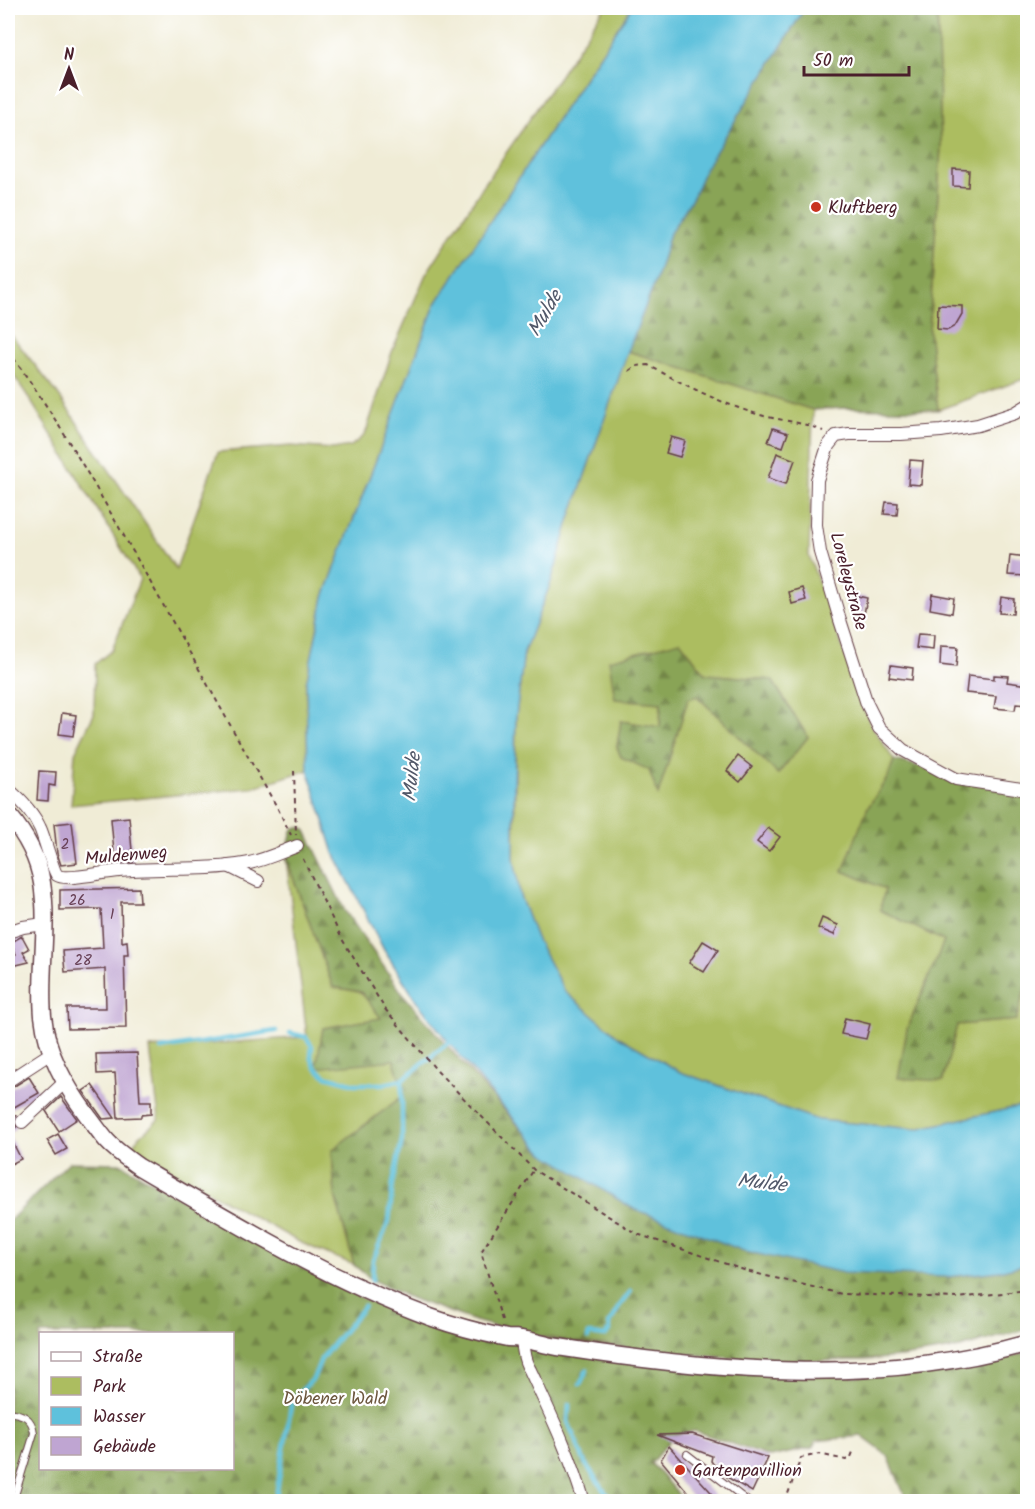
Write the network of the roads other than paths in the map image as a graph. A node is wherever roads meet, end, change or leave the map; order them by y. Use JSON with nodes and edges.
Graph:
{"nodes":[{"id":1,"x":1028,"y":405,"type":"edge"},
{"id":2,"x":8,"y":789,"type":"edge"},
{"id":3,"x":1028,"y":790,"type":"edge"},
{"id":4,"x":8,"y":814,"type":"edge"},
{"id":5,"x":297,"y":846,"type":"road end"},
{"id":6,"x":228,"y":866,"type":"junction"},
{"id":7,"x":258,"y":881,"type":"dead end"},
{"id":8,"x":44,"y":924,"type":"junction"},
{"id":9,"x":8,"y":932,"type":"edge"},
{"id":10,"x":51,"y":1053,"type":"junction"},
{"id":11,"x":8,"y":1081,"type":"edge"},
{"id":12,"x":64,"y":1082,"type":"junction"},
{"id":13,"x":22,"y":1122,"type":"dead end"},
{"id":14,"x":521,"y":1339,"type":"junction"},
{"id":15,"x":1028,"y":1343,"type":"edge"},
{"id":16,"x":8,"y":1412,"type":"edge"},
{"id":17,"x":687,"y":1454,"type":"dead end"},
{"id":18,"x":13,"y":1502,"type":"edge"},
{"id":19,"x":584,"y":1502,"type":"edge"},
{"id":20,"x":749,"y":1502,"type":"edge"}],
"edges":[{"from":1,"to":3,"type":"street","name":"Loreleystraße"},
{"from":2,"to":6,"type":"street","name":"Muldenweg"},
{"from":4,"to":8,"type":"main road"},
{"from":5,"to":6,"type":"street","name":"Muldenweg"},
{"from":6,"to":7,"type":"street"},
{"from":8,"to":9,"type":"street"},
{"from":8,"to":10,"type":"main road"},
{"from":10,"to":11,"type":"street"},
{"from":10,"to":12,"type":"main road"},
{"from":12,"to":13,"type":"street"},
{"from":12,"to":14,"type":"main road"},
{"from":14,"to":15,"type":"main road"},
{"from":14,"to":19,"type":"street"},
{"from":16,"to":18,"type":"lane"},
{"from":17,"to":20,"type":"lane"}]}
